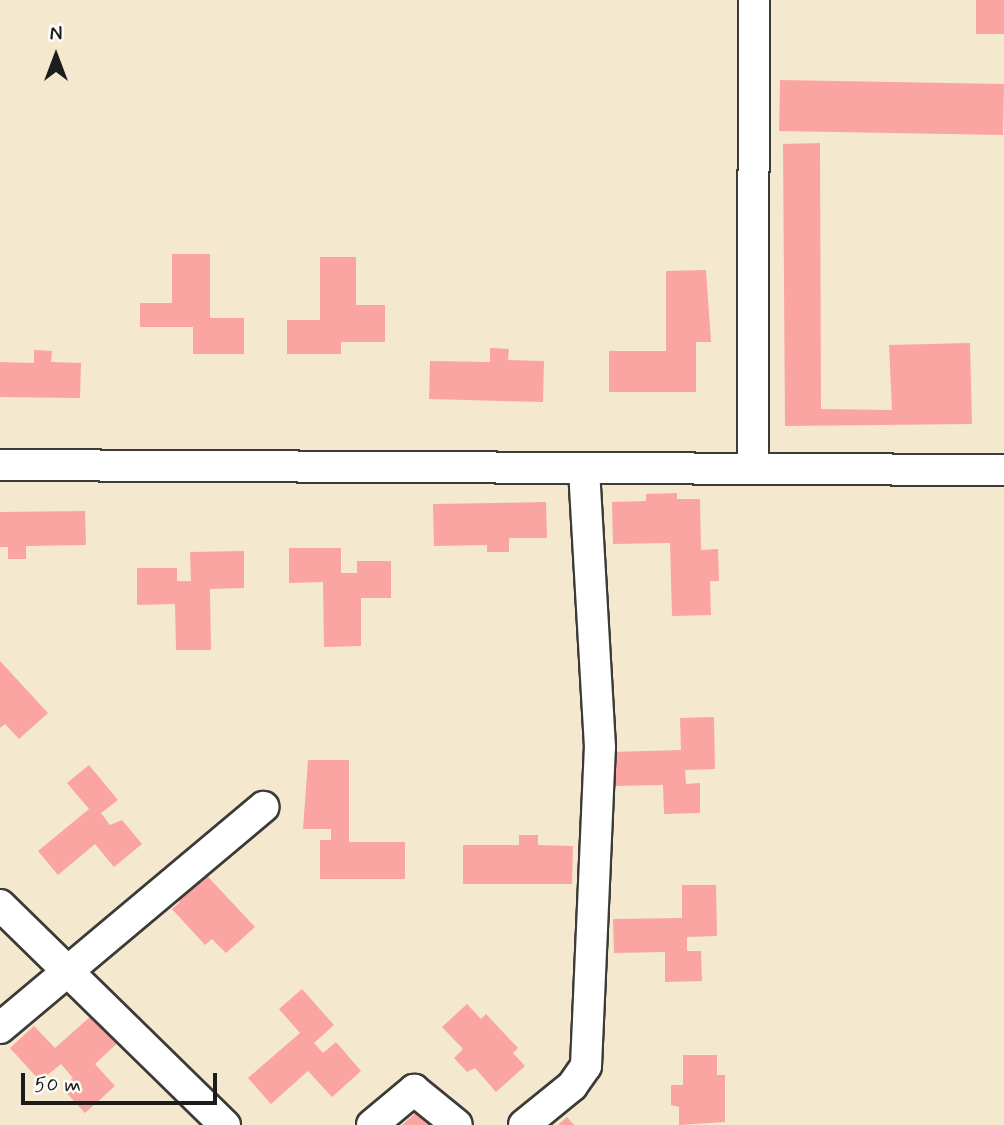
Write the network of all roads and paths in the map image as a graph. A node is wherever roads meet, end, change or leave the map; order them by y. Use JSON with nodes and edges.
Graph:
{"nodes":[{"id":1,"x":754,"y":0,"type":"edge"},
{"id":2,"x":0,"y":465,"type":"edge"},
{"id":3,"x":584,"y":468,"type":"junction"},
{"id":4,"x":753,"y":469,"type":"junction"},
{"id":5,"x":1004,"y":470,"type":"edge"},
{"id":6,"x":263,"y":807,"type":"dead end"},
{"id":7,"x":0,"y":905,"type":"edge"},
{"id":8,"x":64,"y":970,"type":"junction"},
{"id":9,"x":0,"y":1027,"type":"edge"},
{"id":10,"x":225,"y":1125,"type":"edge"},
{"id":11,"x":372,"y":1125,"type":"edge"},
{"id":12,"x":457,"y":1125,"type":"edge"},
{"id":13,"x":524,"y":1125,"type":"edge"}],
"edges":[{"from":1,"to":4,"type":"street"},
{"from":2,"to":3,"type":"street"},
{"from":3,"to":4,"type":"street"},
{"from":3,"to":13,"type":"street"},
{"from":4,"to":5,"type":"street"},
{"from":6,"to":8,"type":"street"},
{"from":7,"to":8,"type":"street"},
{"from":8,"to":9,"type":"street"},
{"from":8,"to":10,"type":"street"},
{"from":11,"to":12,"type":"street"}]}
